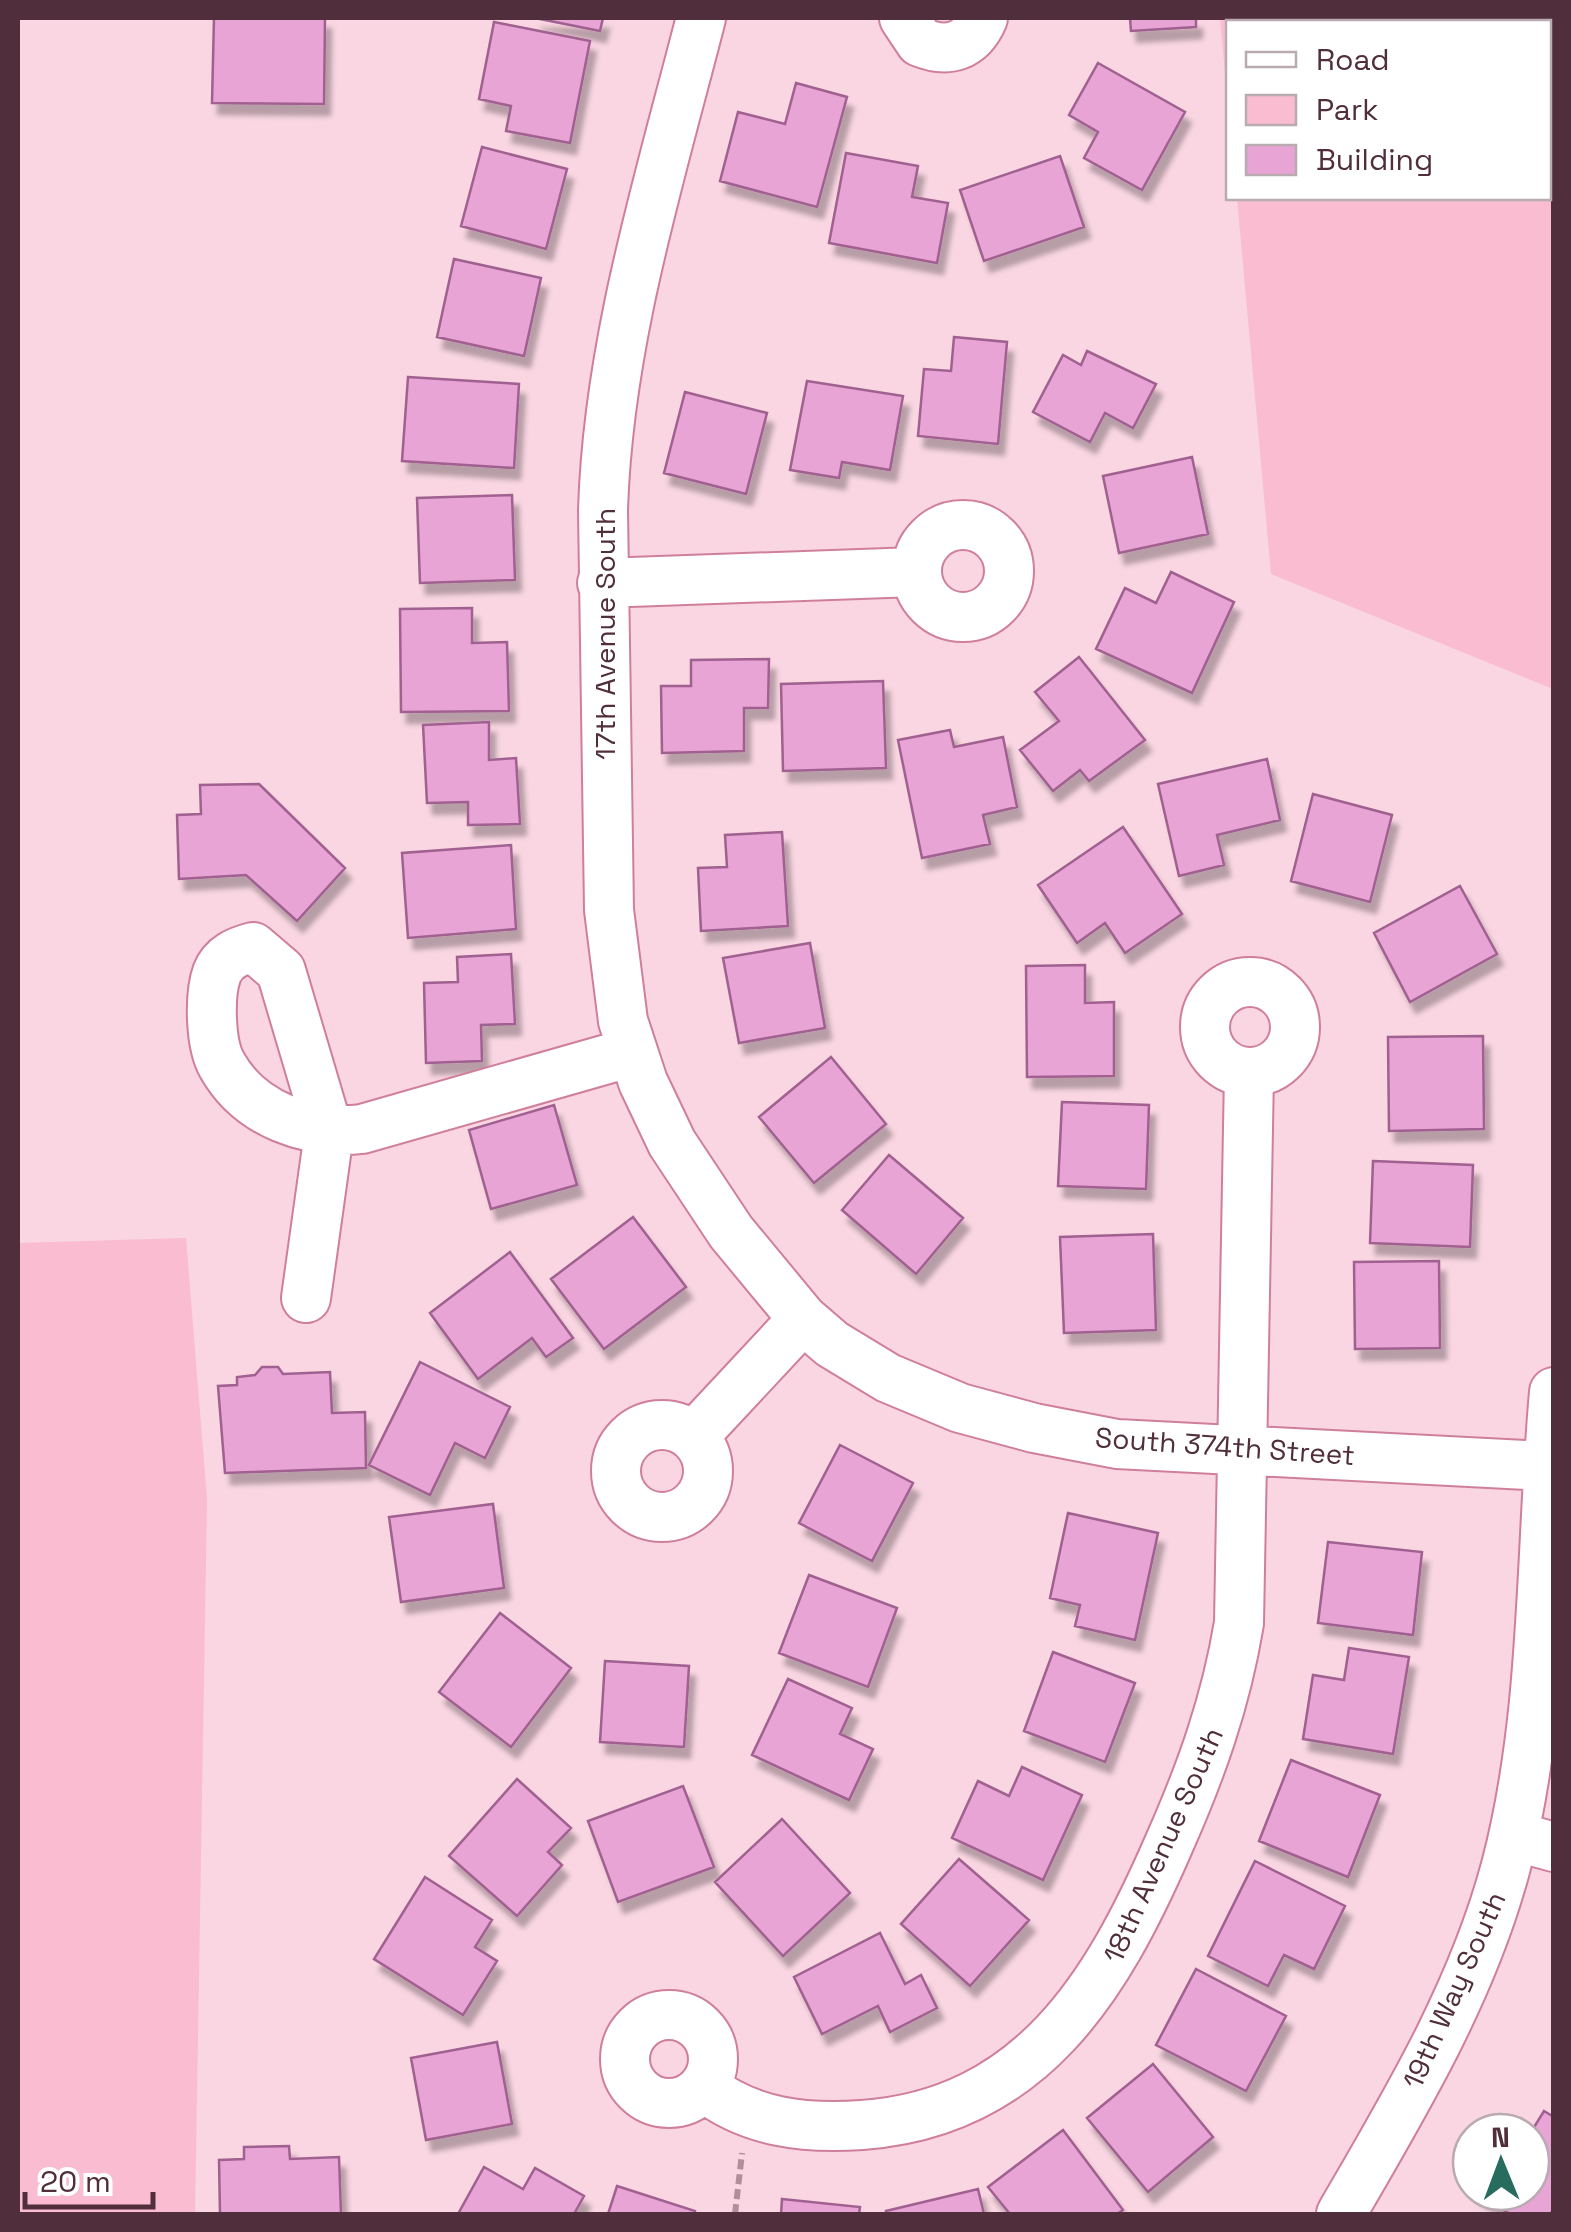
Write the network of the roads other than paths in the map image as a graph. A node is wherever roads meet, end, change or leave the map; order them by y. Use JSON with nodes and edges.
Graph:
{"nodes":[{"id":1,"x":701,"y":18,"type":"edge"},
{"id":2,"x":904,"y":18,"type":"edge"},
{"id":3,"x":983,"y":18,"type":"edge"},
{"id":4,"x":916,"y":572,"type":"dead end"},
{"id":5,"x":602,"y":583,"type":"junction"},
{"id":6,"x":632,"y":1052,"type":"junction"},
{"id":7,"x":1250,"y":1073,"type":"dead end"},
{"id":8,"x":731,"y":1232,"type":"joint"},
{"id":9,"x":306,"y":1298,"type":"dead end"},
{"id":10,"x":803,"y":1319,"type":"junction"},
{"id":11,"x":1554,"y":1392,"type":"edge"},
{"id":12,"x":693,"y":1437,"type":"dead end"},
{"id":13,"x":1244,"y":1447,"type":"junction"},
{"id":14,"x":1547,"y":1466,"type":"junction"},
{"id":15,"x":1534,"y":1841,"type":"edge"},
{"id":16,"x":704,"y":2087,"type":"dead end"},
{"id":17,"x":1341,"y":2214,"type":"edge"}],
"edges":[{"from":1,"to":5,"type":"street","name":"17th Avenue South"},
{"from":2,"to":3,"type":"street"},
{"from":4,"to":5,"type":"street"},
{"from":5,"to":6,"type":"street","name":"17th Avenue South"},
{"from":6,"to":8,"type":"street","name":"17th Avenue South"},
{"from":6,"to":9,"type":"street"},
{"from":7,"to":13,"type":"street","name":"18th Avenue South"},
{"from":8,"to":10,"type":"street","name":"South 374th Street"},
{"from":10,"to":12,"type":"street"},
{"from":10,"to":13,"type":"street","name":"South 374th Street"},
{"from":11,"to":14,"type":"street","name":"19th Way South"},
{"from":13,"to":14,"type":"street","name":"South 374th Street"},
{"from":13,"to":16,"type":"street","name":"18th Avenue South"},
{"from":14,"to":15,"type":"street","name":"19th Way South"},
{"from":15,"to":17,"type":"street","name":"19th Way South"}]}
